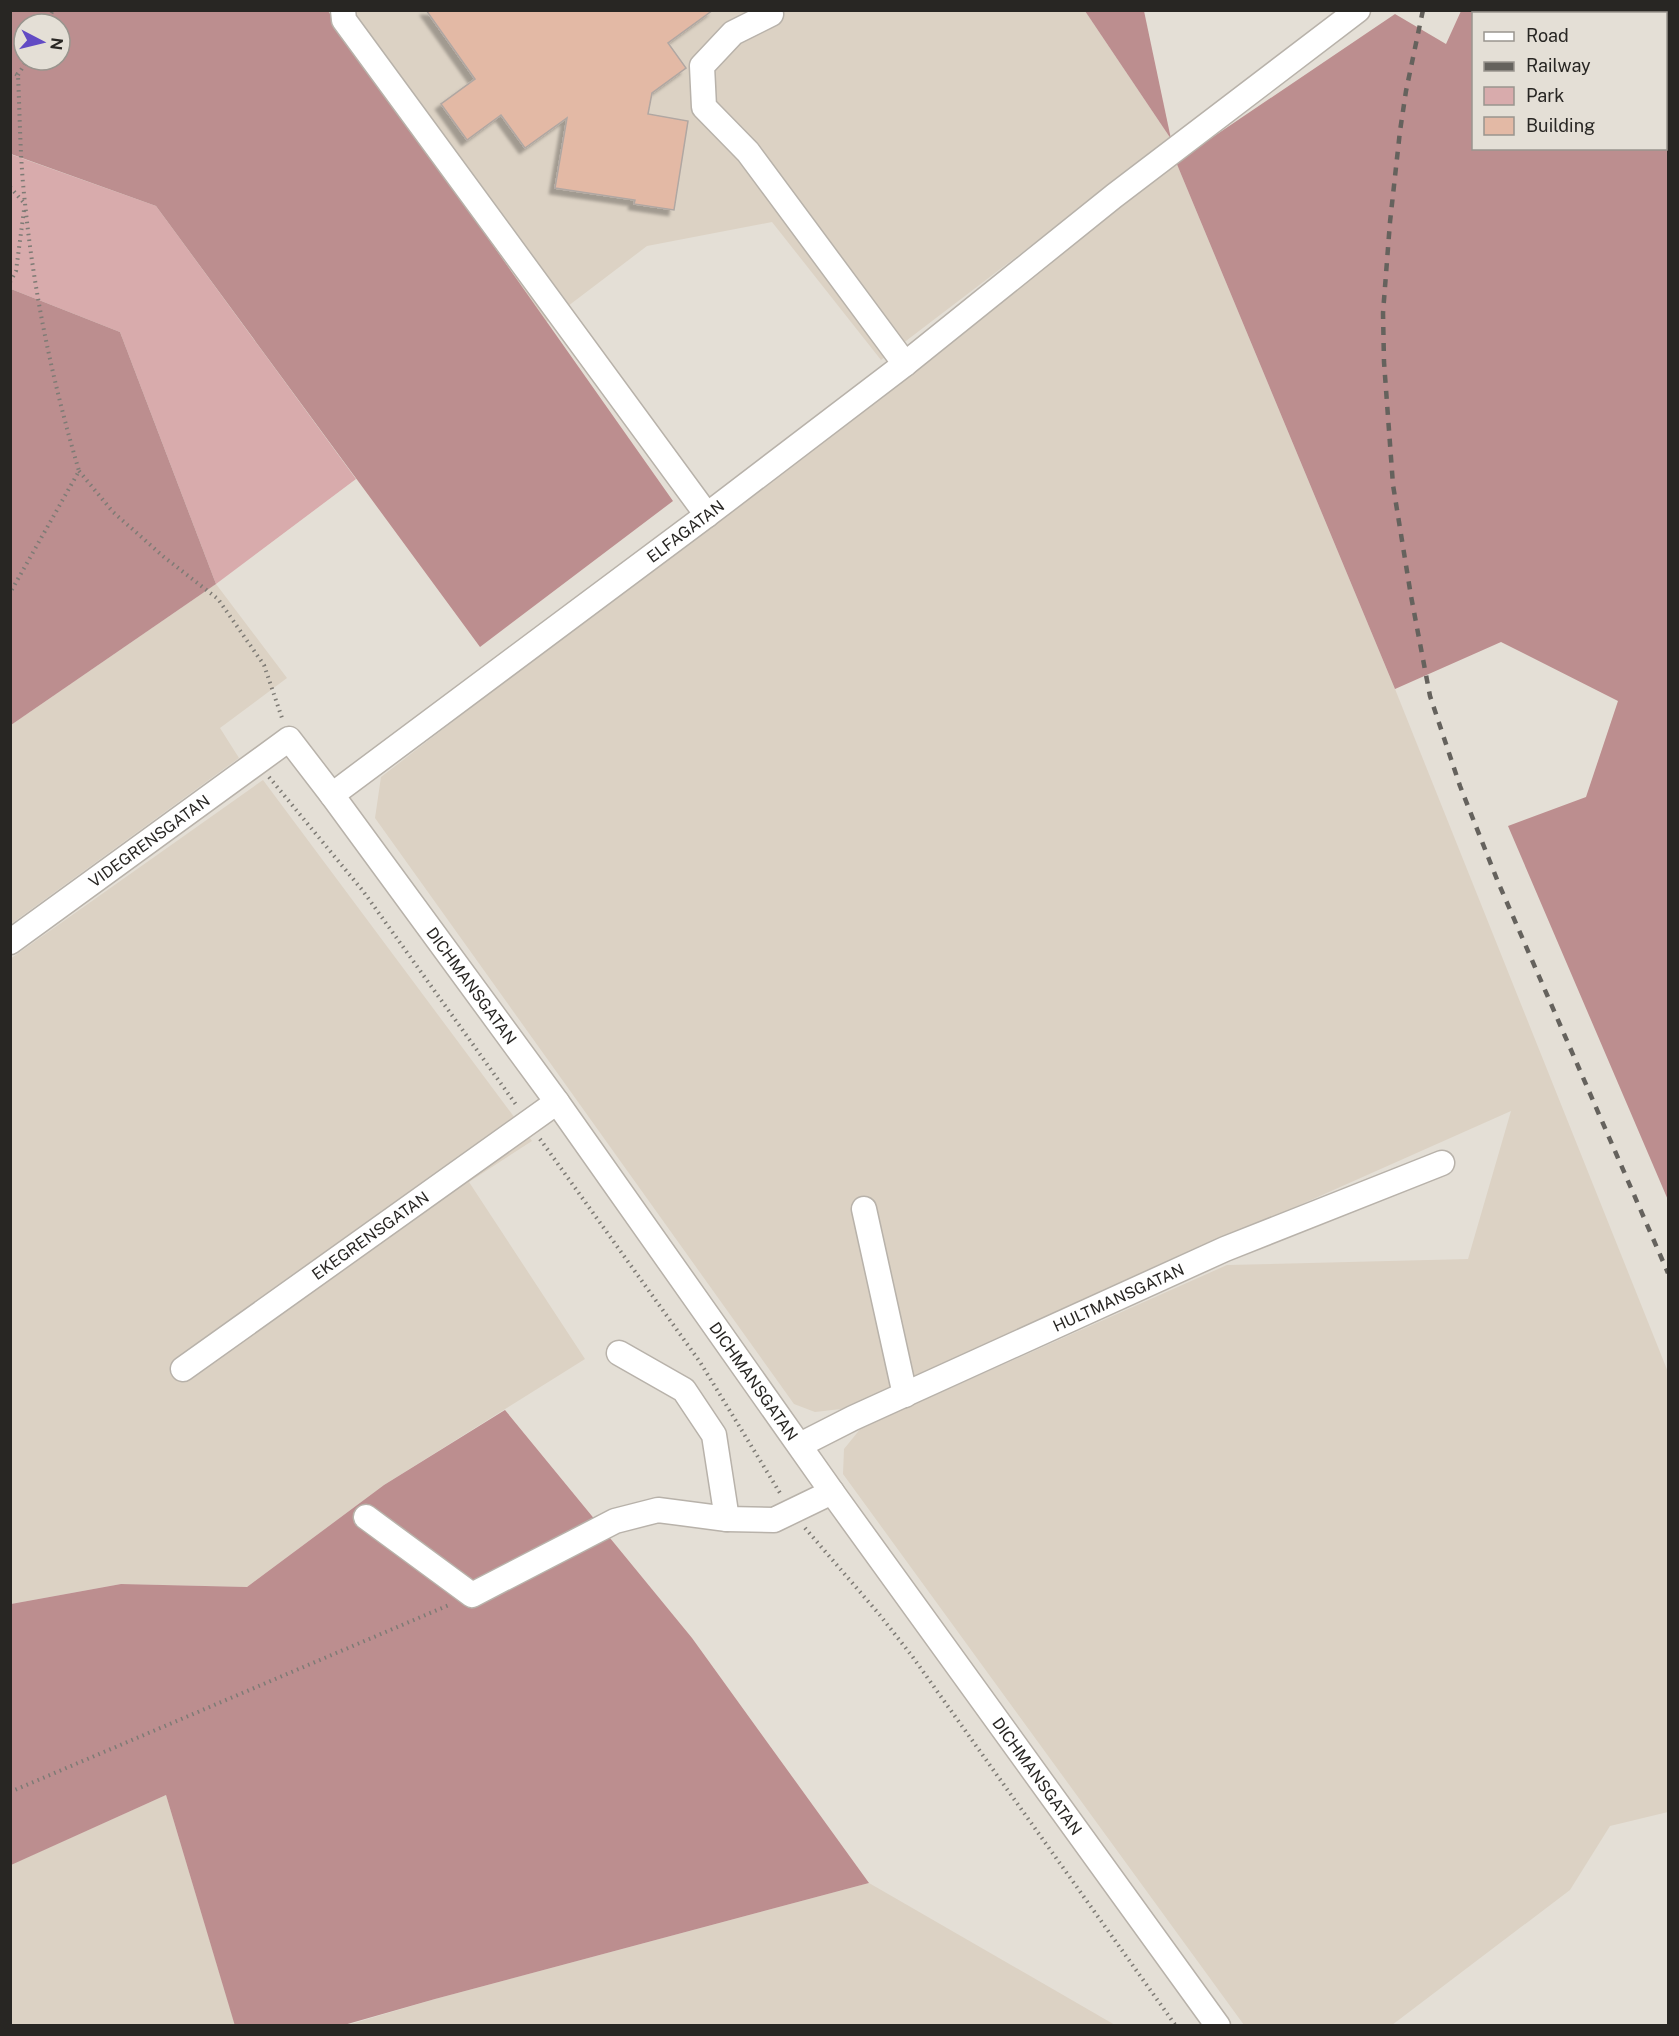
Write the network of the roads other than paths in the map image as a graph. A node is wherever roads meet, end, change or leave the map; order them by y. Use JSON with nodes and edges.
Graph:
{"nodes":[{"id":1,"x":342,"y":10,"type":"edge"},
{"id":2,"x":1358,"y":10,"type":"edge"},
{"id":3,"x":771,"y":14,"type":"dead end"},
{"id":4,"x":905,"y":364,"type":"junction"},
{"id":5,"x":707,"y":515,"type":"junction"},
{"id":6,"x":289,"y":739,"type":"joint"},
{"id":7,"x":332,"y":795,"type":"junction"},
{"id":8,"x":10,"y":942,"type":"edge"},
{"id":9,"x":557,"y":1102,"type":"junction"},
{"id":10,"x":1443,"y":1162,"type":"dead end"},
{"id":11,"x":864,"y":1209,"type":"dead end"},
{"id":12,"x":619,"y":1353,"type":"dead end"},
{"id":13,"x":183,"y":1369,"type":"dead end"},
{"id":14,"x":905,"y":1395,"type":"junction"},
{"id":15,"x":800,"y":1445,"type":"junction"},
{"id":16,"x":832,"y":1492,"type":"junction"},
{"id":17,"x":366,"y":1517,"type":"dead end"},
{"id":18,"x":727,"y":1519,"type":"junction"},
{"id":19,"x":1218,"y":2025,"type":"edge"}],
"edges":[{"from":1,"to":5,"type":"street"},
{"from":2,"to":4,"type":"street","name":"ELFAGATAN"},
{"from":3,"to":4,"type":"street"},
{"from":4,"to":5,"type":"street","name":"ELFAGATAN"},
{"from":5,"to":7,"type":"street","name":"ELFAGATAN"},
{"from":6,"to":7,"type":"street","name":"DICHMANSGATAN"},
{"from":6,"to":8,"type":"street","name":"VIDEGRENSGATAN"},
{"from":7,"to":9,"type":"street","name":"DICHMANSGATAN"},
{"from":9,"to":13,"type":"street","name":"EKEGRENSGATAN"},
{"from":9,"to":15,"type":"street","name":"DICHMANSGATAN"},
{"from":10,"to":14,"type":"street","name":"HULTMANSGATAN"},
{"from":11,"to":14,"type":"street"},
{"from":12,"to":18,"type":"street"},
{"from":14,"to":15,"type":"street","name":"HULTMANSGATAN"},
{"from":15,"to":16,"type":"street","name":"DICHMANSGATAN"},
{"from":16,"to":18,"type":"street"},
{"from":16,"to":19,"type":"street","name":"DICHMANSGATAN"},
{"from":17,"to":18,"type":"street"}]}
